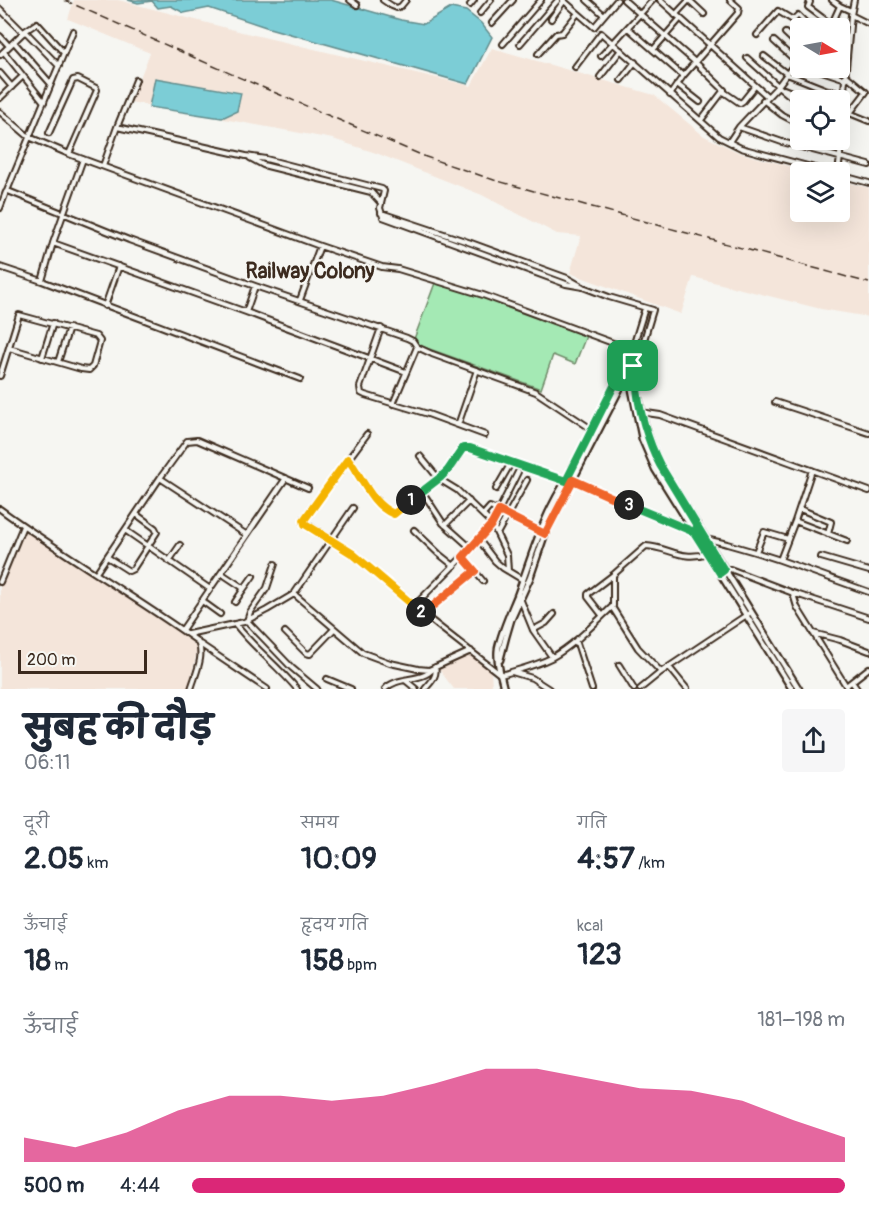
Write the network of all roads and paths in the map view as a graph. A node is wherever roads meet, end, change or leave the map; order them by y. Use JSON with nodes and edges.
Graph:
{"nodes":[{"id":1,"x":350,"y":0,"type":"edge"},
{"id":2,"x":383,"y":0,"type":"edge"},
{"id":3,"x":406,"y":0,"type":"edge"},
{"id":4,"x":474,"y":0,"type":"edge"},
{"id":5,"x":490,"y":0,"type":"edge"},
{"id":6,"x":513,"y":0,"type":"edge"},
{"id":7,"x":541,"y":0,"type":"edge"},
{"id":8,"x":558,"y":0,"type":"edge"},
{"id":9,"x":587,"y":0,"type":"edge"},
{"id":10,"x":617,"y":0,"type":"edge"},
{"id":11,"x":624,"y":0,"type":"edge"},
{"id":12,"x":653,"y":0,"type":"edge"},
{"id":13,"x":660,"y":0,"type":"edge"},
{"id":14,"x":689,"y":0,"type":"edge"},
{"id":15,"x":730,"y":0,"type":"edge"},
{"id":16,"x":808,"y":0,"type":"edge"},
{"id":17,"x":832,"y":0,"type":"edge"},
{"id":18,"x":854,"y":0,"type":"edge"},
{"id":19,"x":564,"y":1,"type":"edge"},
{"id":20,"x":357,"y":5,"type":"dead end"},
{"id":21,"x":470,"y":5,"type":"dead end"},
{"id":22,"x":840,"y":6,"type":"junction"},
{"id":23,"x":0,"y":9,"type":"edge"},
{"id":24,"x":480,"y":13,"type":"dead end"},
{"id":25,"x":578,"y":13,"type":"junction"},
{"id":26,"x":851,"y":13,"type":"junction"},
{"id":27,"x":641,"y":14,"type":"junction"},
{"id":28,"x":704,"y":14,"type":"dead end"},
{"id":29,"x":604,"y":15,"type":"junction"},
{"id":30,"x":675,"y":15,"type":"junction"},
{"id":31,"x":790,"y":18,"type":"edge"},
{"id":32,"x":821,"y":18,"type":"edge"},
{"id":33,"x":835,"y":18,"type":"edge"},
{"id":34,"x":551,"y":19,"type":"dead end"},
{"id":35,"x":680,"y":19,"type":"junction"},
{"id":36,"x":492,"y":23,"type":"dead end"},
{"id":37,"x":850,"y":24,"type":"edge"},
{"id":38,"x":869,"y":24,"type":"edge"},
{"id":39,"x":594,"y":27,"type":"junction"},
{"id":40,"x":628,"y":28,"type":"junction"},
{"id":41,"x":74,"y":31,"type":"dead end"},
{"id":42,"x":24,"y":32,"type":"junction"},
{"id":43,"x":601,"y":33,"type":"junction"},
{"id":44,"x":785,"y":33,"type":"dead end"},
{"id":45,"x":665,"y":35,"type":"junction"},
{"id":46,"x":757,"y":35,"type":"dead end"},
{"id":47,"x":0,"y":36,"type":"edge"},
{"id":48,"x":790,"y":38,"type":"edge"},
{"id":49,"x":774,"y":41,"type":"dead end"},
{"id":50,"x":14,"y":42,"type":"junction"},
{"id":51,"x":613,"y":43,"type":"junction"},
{"id":52,"x":503,"y":44,"type":"dead end"},
{"id":53,"x":520,"y":44,"type":"dead end"},
{"id":54,"x":710,"y":45,"type":"junction"},
{"id":55,"x":9,"y":46,"type":"junction"},
{"id":56,"x":621,"y":50,"type":"junction"},
{"id":57,"x":653,"y":50,"type":"junction"},
{"id":58,"x":2,"y":53,"type":"edge"},
{"id":59,"x":64,"y":53,"type":"junction"},
{"id":60,"x":538,"y":54,"type":"dead end"},
{"id":61,"x":790,"y":54,"type":"edge"},
{"id":62,"x":764,"y":56,"type":"dead end"},
{"id":63,"x":601,"y":57,"type":"dead end"},
{"id":64,"x":747,"y":58,"type":"dead end"},
{"id":65,"x":635,"y":62,"type":"junction"},
{"id":66,"x":695,"y":62,"type":"junction"},
{"id":67,"x":59,"y":66,"type":"junction"},
{"id":68,"x":575,"y":68,"type":"dead end"},
{"id":69,"x":790,"y":70,"type":"edge"},
{"id":70,"x":0,"y":73,"type":"edge"},
{"id":71,"x":787,"y":74,"type":"junction"},
{"id":72,"x":23,"y":76,"type":"junction"},
{"id":73,"x":683,"y":76,"type":"junction"},
{"id":74,"x":600,"y":77,"type":"dead end"},
{"id":75,"x":847,"y":78,"type":"edge"},
{"id":76,"x":136,"y":80,"type":"dead end"},
{"id":77,"x":621,"y":80,"type":"dead end"},
{"id":78,"x":51,"y":84,"type":"junction"},
{"id":79,"x":677,"y":84,"type":"junction"},
{"id":80,"x":755,"y":86,"type":"junction"},
{"id":81,"x":12,"y":87,"type":"junction"},
{"id":82,"x":779,"y":87,"type":"junction"},
{"id":83,"x":829,"y":90,"type":"edge"},
{"id":84,"x":790,"y":91,"type":"edge"},
{"id":85,"x":724,"y":92,"type":"junction"},
{"id":86,"x":670,"y":95,"type":"junction"},
{"id":87,"x":790,"y":96,"type":"edge"},
{"id":88,"x":0,"y":98,"type":"edge"},
{"id":89,"x":765,"y":98,"type":"junction"},
{"id":90,"x":44,"y":102,"type":"junction"},
{"id":91,"x":700,"y":102,"type":"dead end"},
{"id":92,"x":0,"y":112,"type":"edge"},
{"id":93,"x":850,"y":112,"type":"joint"},
{"id":94,"x":701,"y":120,"type":"junction"},
{"id":95,"x":790,"y":121,"type":"edge"},
{"id":96,"x":869,"y":121,"type":"edge"},
{"id":97,"x":117,"y":127,"type":"junction"},
{"id":98,"x":739,"y":127,"type":"junction"},
{"id":99,"x":49,"y":133,"type":"dead end"},
{"id":100,"x":29,"y":137,"type":"junction"},
{"id":101,"x":729,"y":142,"type":"junction"},
{"id":102,"x":840,"y":150,"type":"edge"},
{"id":103,"x":69,"y":154,"type":"junction"},
{"id":104,"x":246,"y":156,"type":"junction"},
{"id":105,"x":840,"y":157,"type":"junction"},
{"id":106,"x":82,"y":159,"type":"junction"},
{"id":107,"x":793,"y":162,"type":"edge"},
{"id":108,"x":840,"y":162,"type":"edge"},
{"id":109,"x":869,"y":165,"type":"edge"},
{"id":110,"x":102,"y":166,"type":"junction"},
{"id":111,"x":331,"y":176,"type":"junction"},
{"id":112,"x":850,"y":177,"type":"edge"},
{"id":113,"x":330,"y":182,"type":"junction"},
{"id":114,"x":869,"y":183,"type":"edge"},
{"id":115,"x":7,"y":191,"type":"junction"},
{"id":116,"x":380,"y":203,"type":"junction"},
{"id":117,"x":0,"y":208,"type":"edge"},
{"id":118,"x":63,"y":213,"type":"junction"},
{"id":119,"x":52,"y":243,"type":"junction"},
{"id":120,"x":320,"y":246,"type":"junction"},
{"id":121,"x":119,"y":266,"type":"junction"},
{"id":122,"x":0,"y":267,"type":"edge"},
{"id":123,"x":42,"y":281,"type":"junction"},
{"id":124,"x":255,"y":286,"type":"junction"},
{"id":125,"x":300,"y":300,"type":"junction"},
{"id":126,"x":105,"y":306,"type":"junction"},
{"id":127,"x":645,"y":308,"type":"junction"},
{"id":128,"x":246,"y":312,"type":"junction"},
{"id":129,"x":53,"y":323,"type":"junction"},
{"id":130,"x":69,"y":328,"type":"junction"},
{"id":131,"x":381,"y":328,"type":"junction"},
{"id":132,"x":417,"y":347,"type":"junction"},
{"id":133,"x":9,"y":348,"type":"junction"},
{"id":134,"x":632,"y":350,"type":"junction"},
{"id":135,"x":42,"y":358,"type":"junction"},
{"id":136,"x":369,"y":359,"type":"junction"},
{"id":137,"x":58,"y":362,"type":"junction"},
{"id":138,"x":626,"y":366,"type":"junction"},
{"id":139,"x":637,"y":369,"type":"junction"},
{"id":140,"x":477,"y":370,"type":"junction"},
{"id":141,"x":406,"y":372,"type":"junction"},
{"id":142,"x":621,"y":374,"type":"junction"},
{"id":143,"x":0,"y":376,"type":"edge"},
{"id":144,"x":300,"y":379,"type":"dead end"},
{"id":145,"x":636,"y":382,"type":"junction"},
{"id":146,"x":623,"y":383,"type":"junction"},
{"id":147,"x":631,"y":385,"type":"junction"},
{"id":148,"x":775,"y":402,"type":"dead end"},
{"id":149,"x":393,"y":404,"type":"junction"},
{"id":150,"x":638,"y":412,"type":"junction"},
{"id":151,"x":458,"y":425,"type":"junction"},
{"id":152,"x":595,"y":431,"type":"junction"},
{"id":153,"x":869,"y":433,"type":"edge"},
{"id":154,"x":367,"y":434,"type":"dead end"},
{"id":155,"x":485,"y":435,"type":"dead end"},
{"id":156,"x":420,"y":456,"type":"dead end"},
{"id":157,"x":348,"y":459,"type":"junction"},
{"id":158,"x":511,"y":463,"type":"junction"},
{"id":159,"x":812,"y":470,"type":"junction"},
{"id":160,"x":518,"y":472,"type":"dead end"},
{"id":161,"x":160,"y":478,"type":"junction"},
{"id":162,"x":286,"y":478,"type":"junction"},
{"id":163,"x":439,"y":479,"type":"junction"},
{"id":164,"x":527,"y":480,"type":"dead end"},
{"id":165,"x":569,"y":480,"type":"junction"},
{"id":166,"x":308,"y":488,"type":"dead end"},
{"id":167,"x":496,"y":489,"type":"dead end"},
{"id":168,"x":422,"y":491,"type":"junction"},
{"id":169,"x":869,"y":491,"type":"edge"},
{"id":170,"x":469,"y":501,"type":"junction"},
{"id":171,"x":353,"y":508,"type":"dead end"},
{"id":172,"x":800,"y":508,"type":"junction"},
{"id":173,"x":0,"y":509,"type":"edge"},
{"id":174,"x":499,"y":511,"type":"junction"},
{"id":175,"x":136,"y":514,"type":"junction"},
{"id":176,"x":483,"y":514,"type":"junction"},
{"id":177,"x":508,"y":516,"type":"junction"},
{"id":178,"x":795,"y":521,"type":"junction"},
{"id":179,"x":492,"y":524,"type":"junction"},
{"id":180,"x":445,"y":525,"type":"junction"},
{"id":181,"x":23,"y":526,"type":"junction"},
{"id":182,"x":125,"y":530,"type":"junction"},
{"id":183,"x":414,"y":530,"type":"dead end"},
{"id":184,"x":694,"y":532,"type":"junction"},
{"id":185,"x":542,"y":533,"type":"junction"},
{"id":186,"x":497,"y":534,"type":"junction"},
{"id":187,"x":828,"y":534,"type":"junction"},
{"id":188,"x":247,"y":535,"type":"junction"},
{"id":189,"x":702,"y":537,"type":"junction"},
{"id":190,"x":788,"y":539,"type":"junction"},
{"id":191,"x":330,"y":540,"type":"junction"},
{"id":192,"x":479,"y":540,"type":"junction"},
{"id":193,"x":847,"y":541,"type":"dead end"},
{"id":194,"x":180,"y":545,"type":"dead end"},
{"id":195,"x":148,"y":546,"type":"junction"},
{"id":196,"x":471,"y":548,"type":"junction"},
{"id":197,"x":756,"y":552,"type":"junction"},
{"id":198,"x":707,"y":553,"type":"junction"},
{"id":199,"x":107,"y":557,"type":"junction"},
{"id":200,"x":463,"y":557,"type":"junction"},
{"id":201,"x":821,"y":557,"type":"dead end"},
{"id":202,"x":780,"y":560,"type":"junction"},
{"id":203,"x":169,"y":561,"type":"junction"},
{"id":204,"x":275,"y":564,"type":"dead end"},
{"id":205,"x":454,"y":566,"type":"junction"},
{"id":206,"x":508,"y":570,"type":"junction"},
{"id":207,"x":475,"y":571,"type":"junction"},
{"id":208,"x":869,"y":571,"type":"edge"},
{"id":209,"x":722,"y":572,"type":"junction"},
{"id":210,"x":96,"y":573,"type":"junction"},
{"id":211,"x":221,"y":573,"type":"junction"},
{"id":212,"x":613,"y":575,"type":"junction"},
{"id":213,"x":253,"y":576,"type":"dead end"},
{"id":214,"x":483,"y":580,"type":"dead end"},
{"id":215,"x":523,"y":580,"type":"junction"},
{"id":216,"x":0,"y":582,"type":"edge"},
{"id":217,"x":210,"y":589,"type":"junction"},
{"id":218,"x":243,"y":590,"type":"junction"},
{"id":219,"x":869,"y":592,"type":"edge"},
{"id":220,"x":793,"y":593,"type":"junction"},
{"id":221,"x":294,"y":594,"type":"junction"},
{"id":222,"x":519,"y":597,"type":"junction"},
{"id":223,"x":201,"y":601,"type":"junction"},
{"id":224,"x":235,"y":602,"type":"dead end"},
{"id":225,"x":414,"y":606,"type":"junction"},
{"id":226,"x":612,"y":607,"type":"junction"},
{"id":227,"x":751,"y":612,"type":"junction"},
{"id":228,"x":220,"y":614,"type":"dead end"},
{"id":229,"x":423,"y":614,"type":"junction"},
{"id":230,"x":554,"y":614,"type":"dead end"},
{"id":231,"x":602,"y":615,"type":"junction"},
{"id":232,"x":746,"y":616,"type":"junction"},
{"id":233,"x":869,"y":618,"type":"edge"},
{"id":234,"x":248,"y":621,"type":"junction"},
{"id":235,"x":236,"y":625,"type":"junction"},
{"id":236,"x":334,"y":629,"type":"junction"},
{"id":237,"x":182,"y":630,"type":"junction"},
{"id":238,"x":533,"y":630,"type":"junction"},
{"id":239,"x":285,"y":632,"type":"dead end"},
{"id":240,"x":813,"y":633,"type":"junction"},
{"id":241,"x":188,"y":634,"type":"junction"},
{"id":242,"x":576,"y":640,"type":"junction"},
{"id":243,"x":200,"y":644,"type":"junction"},
{"id":244,"x":471,"y":651,"type":"junction"},
{"id":245,"x":869,"y":651,"type":"edge"},
{"id":246,"x":552,"y":657,"type":"junction"},
{"id":247,"x":619,"y":665,"type":"dead end"},
{"id":248,"x":669,"y":667,"type":"junction"},
{"id":249,"x":435,"y":668,"type":"junction"},
{"id":250,"x":869,"y":668,"type":"edge"},
{"id":251,"x":512,"y":672,"type":"junction"},
{"id":252,"x":661,"y":672,"type":"junction"},
{"id":253,"x":501,"y":675,"type":"junction"},
{"id":254,"x":327,"y":679,"type":"dead end"},
{"id":255,"x":404,"y":680,"type":"junction"},
{"id":256,"x":852,"y":682,"type":"junction"},
{"id":257,"x":847,"y":688,"type":"edge"},
{"id":258,"x":192,"y":689,"type":"edge"},
{"id":259,"x":267,"y":689,"type":"edge"},
{"id":260,"x":297,"y":689,"type":"edge"},
{"id":261,"x":317,"y":689,"type":"edge"},
{"id":262,"x":351,"y":689,"type":"edge"},
{"id":263,"x":385,"y":689,"type":"edge"},
{"id":264,"x":416,"y":689,"type":"edge"},
{"id":265,"x":425,"y":689,"type":"edge"},
{"id":266,"x":504,"y":689,"type":"edge"},
{"id":267,"x":549,"y":689,"type":"edge"},
{"id":268,"x":592,"y":689,"type":"edge"},
{"id":269,"x":634,"y":689,"type":"edge"},
{"id":270,"x":640,"y":689,"type":"edge"},
{"id":271,"x":687,"y":689,"type":"edge"},
{"id":272,"x":792,"y":689,"type":"edge"},
{"id":273,"x":799,"y":689,"type":"edge"},
{"id":274,"x":857,"y":689,"type":"edge"}],
"edges":[{"from":1,"to":20,"type":"street"},
{"from":2,"to":3,"type":"street"},
{"from":4,"to":21,"type":"street"},
{"from":5,"to":24,"type":"street"},
{"from":6,"to":36,"type":"street"},
{"from":7,"to":52,"type":"street"},
{"from":8,"to":53,"type":"street"},
{"from":9,"to":29,"type":"street"},
{"from":10,"to":29,"type":"street"},
{"from":11,"to":27,"type":"street"},
{"from":12,"to":27,"type":"street"},
{"from":13,"to":30,"type":"street"},
{"from":14,"to":28,"type":"street"},
{"from":14,"to":30,"type":"street"},
{"from":15,"to":54,"type":"street"},
{"from":16,"to":32,"type":"street"},
{"from":17,"to":22,"type":"street"},
{"from":18,"to":26,"type":"street"},
{"from":19,"to":25,"type":"street"},
{"from":19,"to":34,"type":"street"},
{"from":22,"to":26,"type":"street"},
{"from":22,"to":33,"type":"street"},
{"from":23,"to":42,"type":"street"},
{"from":25,"to":39,"type":"street"},
{"from":25,"to":60,"type":"street"},
{"from":26,"to":37,"type":"street"},
{"from":26,"to":38,"type":"street"},
{"from":27,"to":40,"type":"street"},
{"from":27,"to":45,"type":"street"},
{"from":29,"to":39,"type":"street"},
{"from":30,"to":35,"type":"street"},
{"from":31,"to":46,"type":"street"},
{"from":35,"to":45,"type":"street"},
{"from":35,"to":54,"type":"street"},
{"from":39,"to":43,"type":"street"},
{"from":40,"to":51,"type":"street"},
{"from":40,"to":57,"type":"street"},
{"from":41,"to":59,"type":"street"},
{"from":42,"to":50,"type":"street"},
{"from":42,"to":59,"type":"street"},
{"from":42,"to":67,"type":"street"},
{"from":43,"to":51,"type":"street"},
{"from":43,"to":68,"type":"street"},
{"from":44,"to":48,"type":"street"},
{"from":45,"to":57,"type":"street"},
{"from":45,"to":66,"type":"street"},
{"from":47,"to":55,"type":"street"},
{"from":49,"to":61,"type":"street"},
{"from":50,"to":55,"type":"street"},
{"from":50,"to":78,"type":"street"},
{"from":51,"to":56,"type":"street"},
{"from":51,"to":63,"type":"street"},
{"from":54,"to":66,"type":"street"},
{"from":54,"to":80,"type":"street"},
{"from":55,"to":58,"type":"street"},
{"from":56,"to":65,"type":"street"},
{"from":56,"to":74,"type":"street"},
{"from":57,"to":73,"type":"street"},
{"from":58,"to":72,"type":"street"},
{"from":59,"to":67,"type":"street"},
{"from":62,"to":71,"type":"street"},
{"from":64,"to":82,"type":"street"},
{"from":65,"to":77,"type":"street"},
{"from":65,"to":86,"type":"street"},
{"from":66,"to":73,"type":"street"},
{"from":66,"to":85,"type":"street"},
{"from":67,"to":78,"type":"street"},
{"from":69,"to":71,"type":"street"},
{"from":70,"to":81,"type":"street"},
{"from":71,"to":82,"type":"street"},
{"from":71,"to":83,"type":"street"},
{"from":72,"to":81,"type":"street"},
{"from":72,"to":90,"type":"street"},
{"from":73,"to":79,"type":"street"},
{"from":75,"to":93,"type":"street"},
{"from":76,"to":97,"type":"street"},
{"from":78,"to":90,"type":"street"},
{"from":79,"to":86,"type":"street"},
{"from":79,"to":91,"type":"street"},
{"from":80,"to":85,"type":"street"},
{"from":80,"to":89,"type":"street"},
{"from":81,"to":88,"type":"street"},
{"from":82,"to":84,"type":"street"},
{"from":82,"to":87,"type":"street"},
{"from":82,"to":89,"type":"street"},
{"from":85,"to":94,"type":"street"},
{"from":86,"to":94,"type":"street"},
{"from":89,"to":95,"type":"street"},
{"from":89,"to":98,"type":"street"},
{"from":90,"to":100,"type":"street"},
{"from":92,"to":100,"type":"street"},
{"from":93,"to":96,"type":"street"},
{"from":94,"to":101,"type":"street"},
{"from":97,"to":104,"type":"street"},
{"from":97,"to":110,"type":"street"},
{"from":98,"to":101,"type":"street"},
{"from":98,"to":105,"type":"street"},
{"from":99,"to":103,"type":"street"},
{"from":100,"to":103,"type":"street"},
{"from":100,"to":115,"type":"street"},
{"from":101,"to":107,"type":"street"},
{"from":102,"to":105,"type":"street"},
{"from":103,"to":106,"type":"street"},
{"from":104,"to":111,"type":"street"},
{"from":104,"to":113,"type":"street"},
{"from":105,"to":108,"type":"street"},
{"from":105,"to":109,"type":"street"},
{"from":106,"to":110,"type":"street"},
{"from":106,"to":118,"type":"street"},
{"from":110,"to":120,"type":"street"},
{"from":111,"to":113,"type":"street"},
{"from":111,"to":116,"type":"street"},
{"from":112,"to":114,"type":"street"},
{"from":113,"to":116,"type":"street"},
{"from":115,"to":117,"type":"street"},
{"from":115,"to":118,"type":"street"},
{"from":116,"to":127,"type":"street"},
{"from":118,"to":119,"type":"street"},
{"from":118,"to":124,"type":"street"},
{"from":119,"to":121,"type":"street"},
{"from":119,"to":123,"type":"street"},
{"from":120,"to":125,"type":"street"},
{"from":120,"to":134,"type":"street"},
{"from":121,"to":126,"type":"street"},
{"from":121,"to":128,"type":"street"},
{"from":122,"to":123,"type":"street"},
{"from":123,"to":126,"type":"street"},
{"from":124,"to":125,"type":"street"},
{"from":124,"to":128,"type":"street"},
{"from":125,"to":131,"type":"street"},
{"from":126,"to":144,"type":"street"},
{"from":127,"to":134,"type":"street"},
{"from":127,"to":139,"type":"street"},
{"from":128,"to":136,"type":"street"},
{"from":129,"to":130,"type":"street"},
{"from":129,"to":133,"type":"street"},
{"from":129,"to":135,"type":"street"},
{"from":130,"to":137,"type":"street"},
{"from":130,"to":137,"type":"street"},
{"from":131,"to":132,"type":"street"},
{"from":131,"to":136,"type":"street"},
{"from":132,"to":140,"type":"street"},
{"from":132,"to":141,"type":"street"},
{"from":133,"to":135,"type":"street"},
{"from":133,"to":143,"type":"street"},
{"from":134,"to":138,"type":"street"},
{"from":135,"to":137,"type":"street"},
{"from":136,"to":141,"type":"street"},
{"from":136,"to":149,"type":"street"},
{"from":138,"to":139,"type":"street"},
{"from":138,"to":142,"type":"street"},
{"from":139,"to":145,"type":"street"},
{"from":140,"to":151,"type":"street"},
{"from":140,"to":152,"type":"street"},
{"from":141,"to":149,"type":"street"},
{"from":142,"to":146,"type":"street"},
{"from":142,"to":152,"type":"street"},
{"from":145,"to":147,"type":"street"},
{"from":145,"to":150,"type":"street"},
{"from":146,"to":147,"type":"street"},
{"from":146,"to":152,"type":"street"},
{"from":147,"to":150,"type":"street"},
{"from":148,"to":153,"type":"street"},
{"from":149,"to":151,"type":"street"},
{"from":150,"to":159,"type":"street"},
{"from":150,"to":184,"type":"street"},
{"from":150,"to":189,"type":"street"},
{"from":151,"to":155,"type":"street"},
{"from":152,"to":165,"type":"street"},
{"from":154,"to":157,"type":"street"},
{"from":156,"to":163,"type":"street"},
{"from":157,"to":168,"type":"street"},
{"from":157,"to":191,"type":"street"},
{"from":158,"to":163,"type":"street"},
{"from":158,"to":165,"type":"street"},
{"from":158,"to":167,"type":"street"},
{"from":159,"to":169,"type":"street"},
{"from":159,"to":172,"type":"street"},
{"from":160,"to":174,"type":"street"},
{"from":161,"to":162,"type":"street"},
{"from":161,"to":175,"type":"street"},
{"from":161,"to":188,"type":"street"},
{"from":162,"to":166,"type":"street"},
{"from":162,"to":188,"type":"street"},
{"from":163,"to":168,"type":"street"},
{"from":163,"to":170,"type":"street"},
{"from":164,"to":177,"type":"street"},
{"from":165,"to":184,"type":"street"},
{"from":165,"to":185,"type":"street"},
{"from":168,"to":180,"type":"street"},
{"from":170,"to":176,"type":"street"},
{"from":170,"to":180,"type":"street"},
{"from":171,"to":191,"type":"street"},
{"from":172,"to":178,"type":"street"},
{"from":172,"to":187,"type":"street"},
{"from":173,"to":181,"type":"street"},
{"from":174,"to":176,"type":"street"},
{"from":174,"to":177,"type":"street"},
{"from":174,"to":179,"type":"street"},
{"from":175,"to":182,"type":"street"},
{"from":175,"to":195,"type":"street"},
{"from":176,"to":179,"type":"street"},
{"from":177,"to":185,"type":"street"},
{"from":177,"to":186,"type":"street"},
{"from":178,"to":187,"type":"street"},
{"from":178,"to":190,"type":"street"},
{"from":179,"to":186,"type":"street"},
{"from":179,"to":192,"type":"street"},
{"from":180,"to":196,"type":"street"},
{"from":181,"to":210,"type":"street"},
{"from":181,"to":216,"type":"street"},
{"from":182,"to":195,"type":"street"},
{"from":182,"to":199,"type":"street"},
{"from":183,"to":205,"type":"street"},
{"from":184,"to":189,"type":"street"},
{"from":185,"to":215,"type":"street"},
{"from":185,"to":222,"type":"street"},
{"from":186,"to":206,"type":"street"},
{"from":187,"to":193,"type":"street"},
{"from":188,"to":211,"type":"street"},
{"from":189,"to":197,"type":"street"},
{"from":189,"to":198,"type":"street"},
{"from":189,"to":209,"type":"street"},
{"from":190,"to":197,"type":"street"},
{"from":190,"to":202,"type":"street"},
{"from":191,"to":221,"type":"street"},
{"from":191,"to":225,"type":"street"},
{"from":192,"to":196,"type":"street"},
{"from":192,"to":206,"type":"street"},
{"from":194,"to":203,"type":"street"},
{"from":195,"to":199,"type":"street"},
{"from":195,"to":203,"type":"street"},
{"from":196,"to":200,"type":"street"},
{"from":197,"to":202,"type":"street"},
{"from":198,"to":209,"type":"street"},
{"from":198,"to":212,"type":"street"},
{"from":199,"to":210,"type":"street"},
{"from":200,"to":205,"type":"street"},
{"from":200,"to":207,"type":"street"},
{"from":201,"to":208,"type":"street"},
{"from":202,"to":219,"type":"street"},
{"from":203,"to":217,"type":"street"},
{"from":204,"to":234,"type":"street"},
{"from":205,"to":225,"type":"street"},
{"from":206,"to":215,"type":"street"},
{"from":207,"to":214,"type":"street"},
{"from":207,"to":229,"type":"street"},
{"from":209,"to":220,"type":"street"},
{"from":209,"to":227,"type":"street"},
{"from":209,"to":232,"type":"street"},
{"from":210,"to":237,"type":"street"},
{"from":211,"to":217,"type":"street"},
{"from":211,"to":218,"type":"street"},
{"from":212,"to":226,"type":"street"},
{"from":212,"to":231,"type":"street"},
{"from":213,"to":218,"type":"street"},
{"from":215,"to":222,"type":"street"},
{"from":217,"to":223,"type":"street"},
{"from":218,"to":224,"type":"street"},
{"from":220,"to":233,"type":"street"},
{"from":220,"to":240,"type":"street"},
{"from":221,"to":234,"type":"street"},
{"from":221,"to":236,"type":"street"},
{"from":222,"to":238,"type":"street"},
{"from":222,"to":253,"type":"street"},
{"from":223,"to":228,"type":"street"},
{"from":223,"to":237,"type":"street"},
{"from":225,"to":229,"type":"street"},
{"from":226,"to":231,"type":"street"},
{"from":226,"to":252,"type":"street"},
{"from":227,"to":232,"type":"street"},
{"from":227,"to":273,"type":"street"},
{"from":229,"to":244,"type":"street"},
{"from":230,"to":238,"type":"street"},
{"from":231,"to":242,"type":"street"},
{"from":232,"to":248,"type":"street"},
{"from":232,"to":272,"type":"street"},
{"from":234,"to":235,"type":"street"},
{"from":234,"to":261,"type":"street"},
{"from":235,"to":241,"type":"street"},
{"from":235,"to":260,"type":"street"},
{"from":236,"to":239,"type":"street"},
{"from":236,"to":249,"type":"street"},
{"from":237,"to":241,"type":"street"},
{"from":238,"to":246,"type":"street"},
{"from":240,"to":245,"type":"street"},
{"from":240,"to":257,"type":"street"},
{"from":241,"to":243,"type":"street"},
{"from":242,"to":246,"type":"street"},
{"from":242,"to":268,"type":"street"},
{"from":243,"to":258,"type":"street"},
{"from":243,"to":259,"type":"street"},
{"from":244,"to":249,"type":"street"},
{"from":244,"to":253,"type":"street"},
{"from":246,"to":251,"type":"street"},
{"from":247,"to":269,"type":"street"},
{"from":248,"to":252,"type":"street"},
{"from":248,"to":271,"type":"street"},
{"from":249,"to":255,"type":"street"},
{"from":249,"to":265,"type":"street"},
{"from":250,"to":256,"type":"street"},
{"from":251,"to":253,"type":"street"},
{"from":251,"to":267,"type":"street"},
{"from":252,"to":270,"type":"street"},
{"from":253,"to":266,"type":"street"},
{"from":254,"to":262,"type":"street"},
{"from":255,"to":263,"type":"street"},
{"from":255,"to":264,"type":"street"},
{"from":256,"to":257,"type":"street"},
{"from":256,"to":274,"type":"street"}]}
